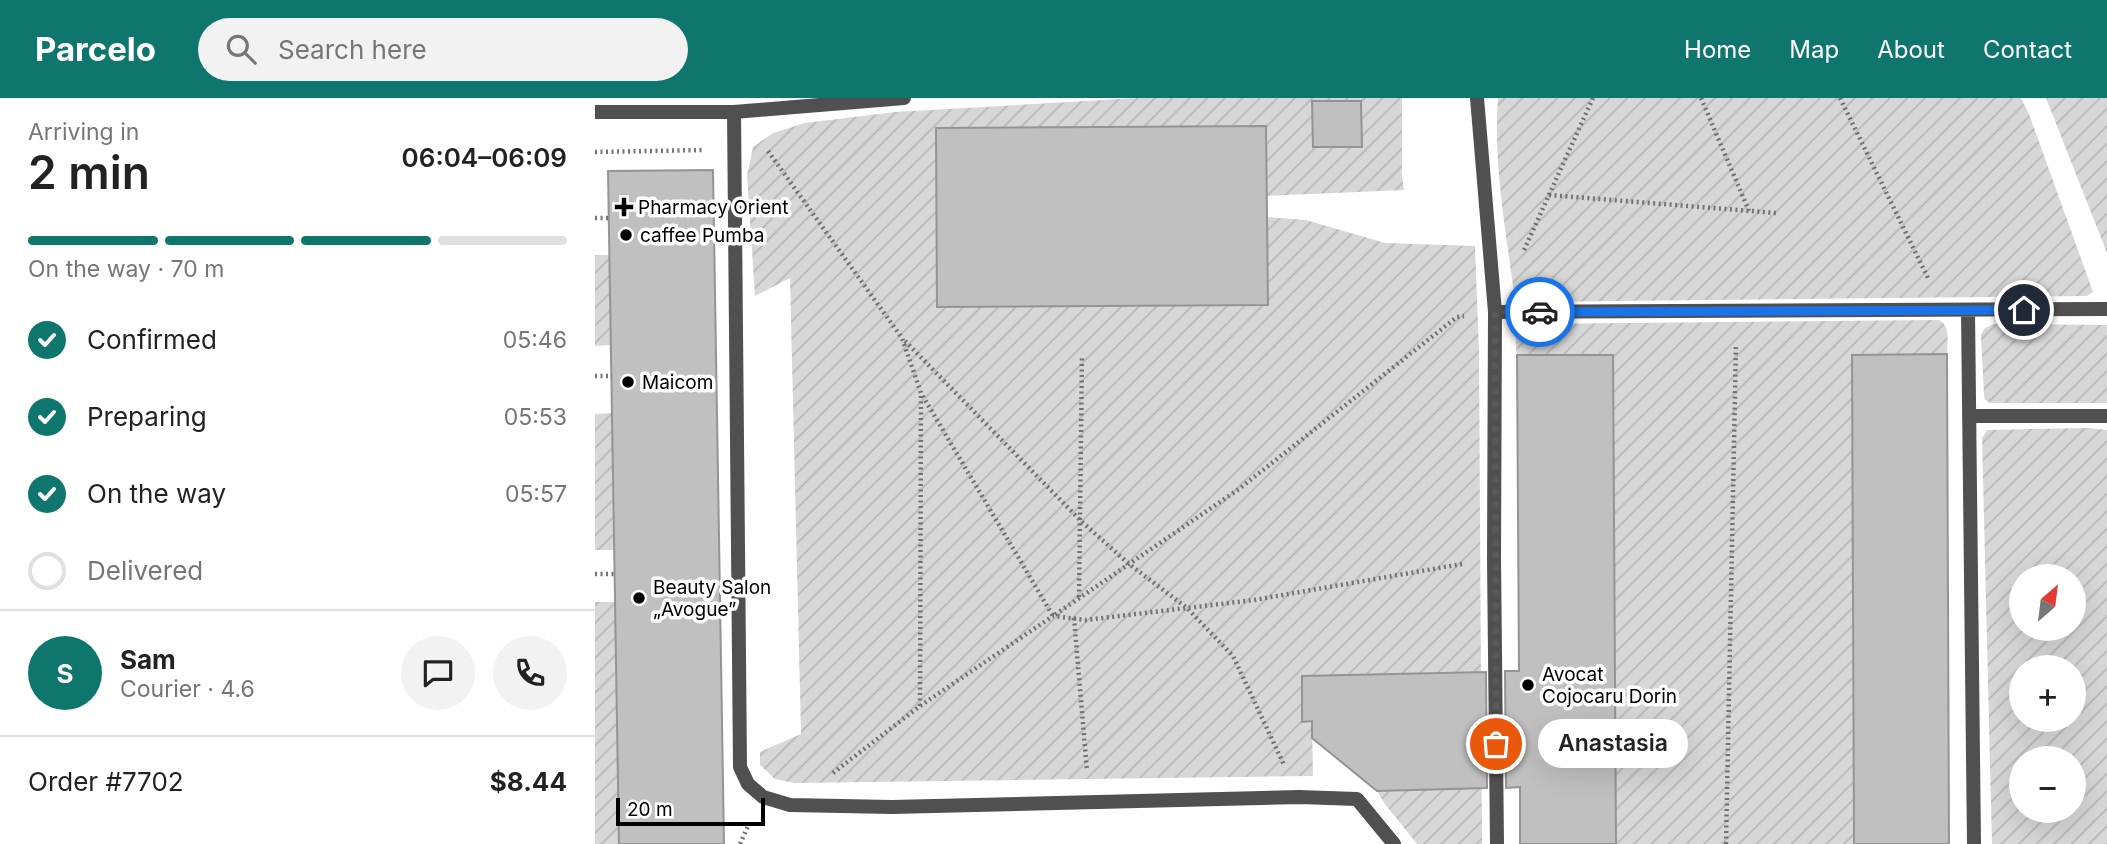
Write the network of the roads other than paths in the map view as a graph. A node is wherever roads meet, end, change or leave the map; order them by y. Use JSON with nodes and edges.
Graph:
{"nodes":[{"id":1,"x":904,"y":98,"type":"edge"},
{"id":2,"x":1476,"y":98,"type":"edge"},
{"id":3,"x":786,"y":103,"type":"edge"},
{"id":4,"x":595,"y":112,"type":"edge"},
{"id":5,"x":734,"y":112,"type":"junction"},
{"id":6,"x":2107,"y":309,"type":"edge"},
{"id":7,"x":1968,"y":311,"type":"junction"},
{"id":8,"x":1495,"y":312,"type":"junction"},
{"id":9,"x":1969,"y":416,"type":"junction"},
{"id":10,"x":2107,"y":416,"type":"edge"},
{"id":11,"x":1394,"y":844,"type":"edge"},
{"id":12,"x":1497,"y":844,"type":"edge"},
{"id":13,"x":1973,"y":844,"type":"edge"}],
"edges":[{"from":1,"to":3,"type":"lane"},
{"from":2,"to":8,"type":"lane"},
{"from":3,"to":5,"type":"lane"},
{"from":4,"to":5,"type":"lane"},
{"from":5,"to":11,"type":"lane"},
{"from":6,"to":7,"type":"lane"},
{"from":7,"to":8,"type":"lane"},
{"from":7,"to":9,"type":"lane"},
{"from":8,"to":12,"type":"lane"},
{"from":9,"to":10,"type":"lane"},
{"from":9,"to":13,"type":"lane"}]}
